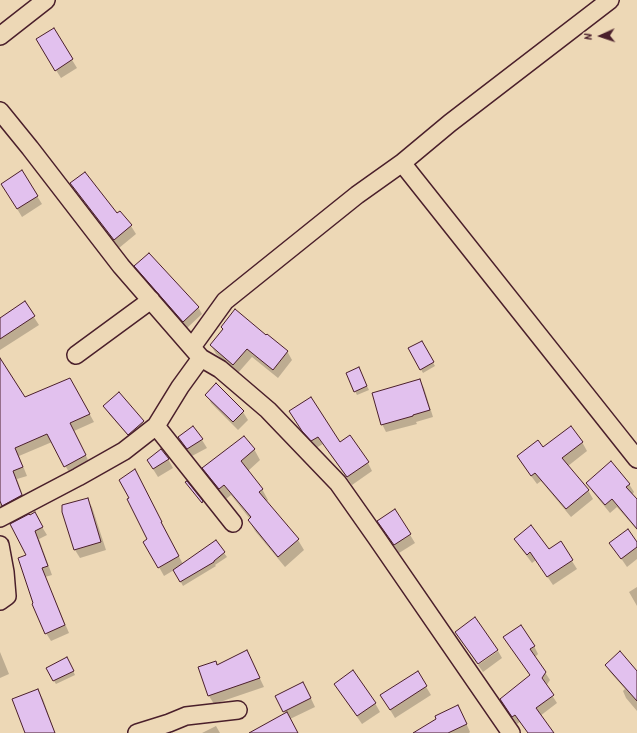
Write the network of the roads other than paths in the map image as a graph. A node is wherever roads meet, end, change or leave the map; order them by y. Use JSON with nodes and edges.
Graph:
{"nodes":[{"id":1,"x":46,"y":0,"type":"edge"},
{"id":2,"x":610,"y":0,"type":"edge"},
{"id":3,"x":0,"y":36,"type":"edge"},
{"id":4,"x":0,"y":111,"type":"edge"},
{"id":5,"x":402,"y":163,"type":"junction"},
{"id":6,"x":151,"y":300,"type":"junction"},
{"id":7,"x":196,"y":352,"type":"junction"},
{"id":8,"x":76,"y":355,"type":"dead end"},
{"id":9,"x":156,"y":426,"type":"junction"},
{"id":10,"x":637,"y":459,"type":"edge"},
{"id":11,"x":0,"y":518,"type":"edge"},
{"id":12,"x":233,"y":523,"type":"dead end"},
{"id":13,"x":0,"y":545,"type":"edge"},
{"id":14,"x":0,"y":601,"type":"edge"},
{"id":15,"x":238,"y":710,"type":"dead end"},
{"id":16,"x":172,"y":728,"type":"edge"},
{"id":17,"x":137,"y":733,"type":"edge"},
{"id":18,"x":511,"y":733,"type":"edge"}],
"edges":[{"from":1,"to":3,"type":"street"},
{"from":2,"to":5,"type":"street"},
{"from":4,"to":6,"type":"street"},
{"from":5,"to":7,"type":"street"},
{"from":5,"to":10,"type":"street"},
{"from":6,"to":7,"type":"street"},
{"from":6,"to":8,"type":"street"},
{"from":7,"to":9,"type":"street"},
{"from":7,"to":18,"type":"street"},
{"from":9,"to":11,"type":"street"},
{"from":9,"to":12,"type":"street"},
{"from":13,"to":14,"type":"street"},
{"from":15,"to":16,"type":"street"},
{"from":16,"to":17,"type":"street"}]}
